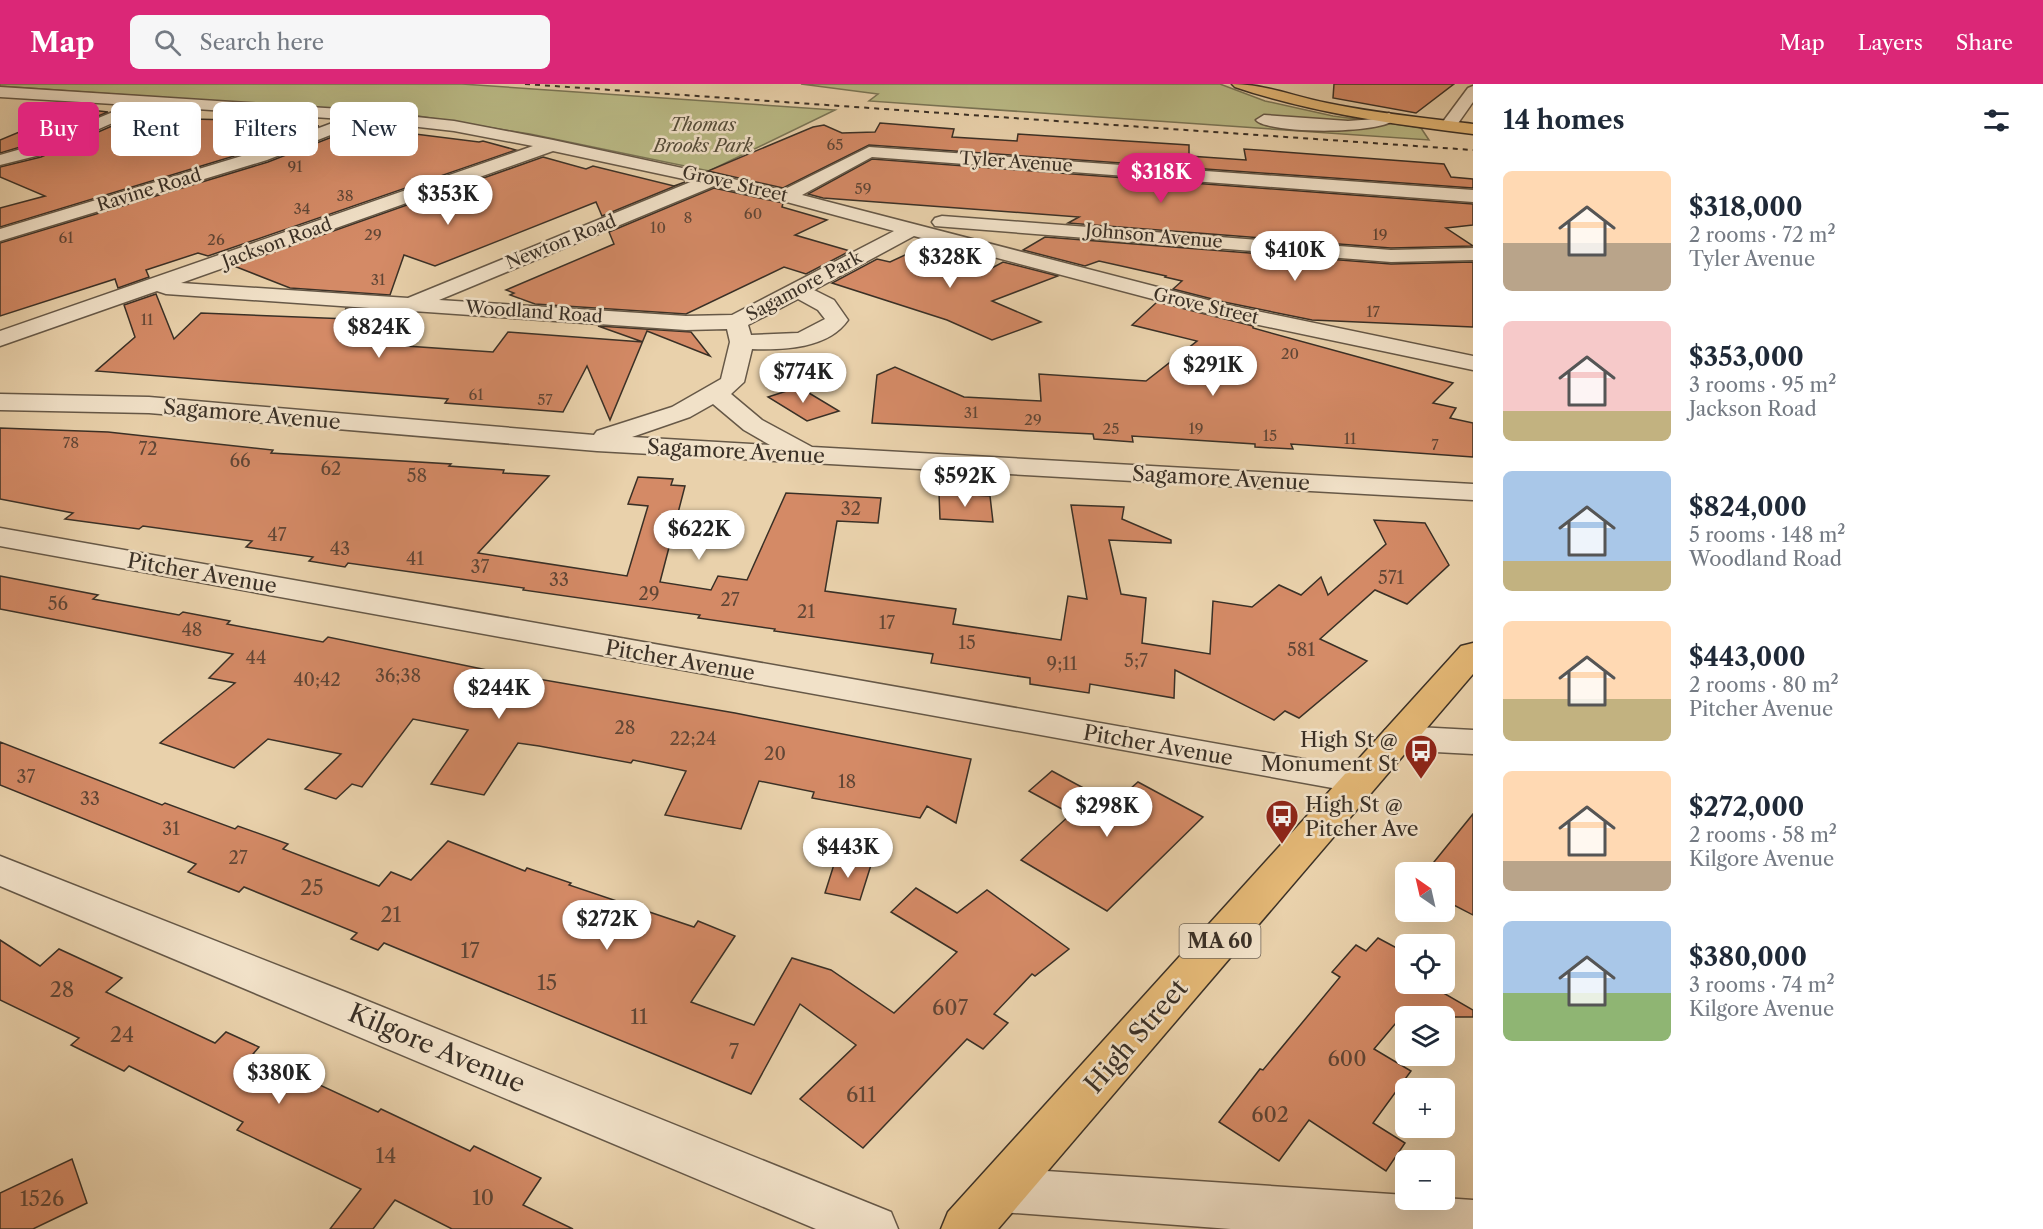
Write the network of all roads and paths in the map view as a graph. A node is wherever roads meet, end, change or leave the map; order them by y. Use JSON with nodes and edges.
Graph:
{"nodes":[{"id":1,"x":1242,"y":84,"type":"edge"},
{"id":2,"x":1473,"y":91,"type":"edge"},
{"id":3,"x":0,"y":92,"type":"edge"},
{"id":4,"x":150,"y":102,"type":"edge"},
{"id":5,"x":201,"y":105,"type":"edge"},
{"id":6,"x":330,"y":114,"type":"edge"},
{"id":7,"x":111,"y":118,"type":"edge"},
{"id":8,"x":1389,"y":118,"type":"junction"},
{"id":9,"x":1264,"y":120,"type":"dead end"},
{"id":10,"x":418,"y":122,"type":"edge"},
{"id":11,"x":1448,"y":126,"type":"junction"},
{"id":12,"x":330,"y":129,"type":"edge"},
{"id":13,"x":1473,"y":129,"type":"edge"},
{"id":14,"x":554,"y":145,"type":"junction"},
{"id":15,"x":0,"y":160,"type":"edge"},
{"id":16,"x":713,"y":180,"type":"junction"},
{"id":17,"x":785,"y":196,"type":"junction"},
{"id":18,"x":1473,"y":196,"type":"edge"},
{"id":19,"x":872,"y":217,"type":"junction"},
{"id":20,"x":914,"y":228,"type":"junction"},
{"id":21,"x":0,"y":235,"type":"edge"},
{"id":22,"x":1473,"y":254,"type":"edge"},
{"id":23,"x":153,"y":287,"type":"junction"},
{"id":24,"x":799,"y":291,"type":"junction"},
{"id":25,"x":410,"y":304,"type":"junction"},
{"id":26,"x":739,"y":332,"type":"junction"},
{"id":27,"x":0,"y":339,"type":"edge"},
{"id":28,"x":1387,"y":343,"type":"junction"},
{"id":29,"x":1473,"y":343,"type":"edge"},
{"id":30,"x":1473,"y":363,"type":"edge"},
{"id":31,"x":715,"y":393,"type":"junction"},
{"id":32,"x":0,"y":402,"type":"edge"},
{"id":33,"x":589,"y":442,"type":"junction"},
{"id":34,"x":808,"y":455,"type":"junction"},
{"id":35,"x":1473,"y":492,"type":"edge"},
{"id":36,"x":0,"y":537,"type":"edge"},
{"id":37,"x":1473,"y":653,"type":"edge"},
{"id":38,"x":1398,"y":738,"type":"junction"},
{"id":39,"x":1473,"y":742,"type":"edge"},
{"id":40,"x":1360,"y":782,"type":"junction"},
{"id":41,"x":0,"y":870,"type":"edge"},
{"id":42,"x":1001,"y":1190,"type":"junction"},
{"id":43,"x":1473,"y":1222,"type":"edge"},
{"id":44,"x":873,"y":1229,"type":"edge"},
{"id":45,"x":966,"y":1229,"type":"edge"}],
"edges":[{"from":1,"to":8,"type":"main road"},
{"from":2,"to":11,"type":"street"},
{"from":3,"to":4,"type":"street","name":"Grove Street"},
{"from":5,"to":6,"type":"street","name":"Grove Street"},
{"from":7,"to":15,"type":"street"},
{"from":8,"to":9,"type":"street"},
{"from":8,"to":11,"type":"main road"},
{"from":10,"to":14,"type":"street","name":"Grove Street"},
{"from":11,"to":13,"type":"main road"},
{"from":12,"to":21,"type":"street","name":"Ravine Road"},
{"from":14,"to":16,"type":"street","name":"Grove Street"},
{"from":14,"to":23,"type":"street","name":"Jackson Road"},
{"from":16,"to":17,"type":"street","name":"Grove Street"},
{"from":16,"to":25,"type":"street","name":"Newton Road"},
{"from":17,"to":18,"type":"street","name":"Tyler Avenue"},
{"from":17,"to":19,"type":"street","name":"Grove Street"},
{"from":19,"to":20,"type":"street","name":"Grove Street"},
{"from":19,"to":22,"type":"street","name":"Johnson Avenue"},
{"from":20,"to":24,"type":"street","name":"Sagamore Park"},
{"from":20,"to":28,"type":"street","name":"Grove Street"},
{"from":23,"to":25,"type":"street","name":"Woodland Road"},
{"from":23,"to":27,"type":"street","name":"Jackson Road"},
{"from":24,"to":26,"type":"street","name":"Sagamore Park"},
{"from":24,"to":26,"type":"street","name":"Woodland Road"},
{"from":25,"to":26,"type":"street","name":"Woodland Road"},
{"from":26,"to":31,"type":"street","name":"Sagamore Park"},
{"from":28,"to":29,"type":"street","name":"Grove Street"},
{"from":28,"to":30,"type":"street","name":"Grove Street"},
{"from":31,"to":33,"type":"street","name":"Sagamore Park"},
{"from":31,"to":34,"type":"street"},
{"from":32,"to":33,"type":"street","name":"Sagamore Avenue"},
{"from":33,"to":34,"type":"street","name":"Sagamore Avenue"},
{"from":34,"to":35,"type":"street","name":"Sagamore Avenue"},
{"from":36,"to":40,"type":"street","name":"Pitcher Avenue"},
{"from":37,"to":38,"type":"main road","name":"High Street","number":"MA 60"},
{"from":38,"to":39,"type":"street"},
{"from":38,"to":40,"type":"main road","name":"High Street","number":"MA 60"},
{"from":40,"to":42,"type":"main road","name":"High Street","number":"MA 60"},
{"from":41,"to":44,"type":"street","name":"Kilgore Avenue"},
{"from":42,"to":43,"type":"street"},
{"from":42,"to":45,"type":"main road","name":"High Street","number":"MA 60"}]}
